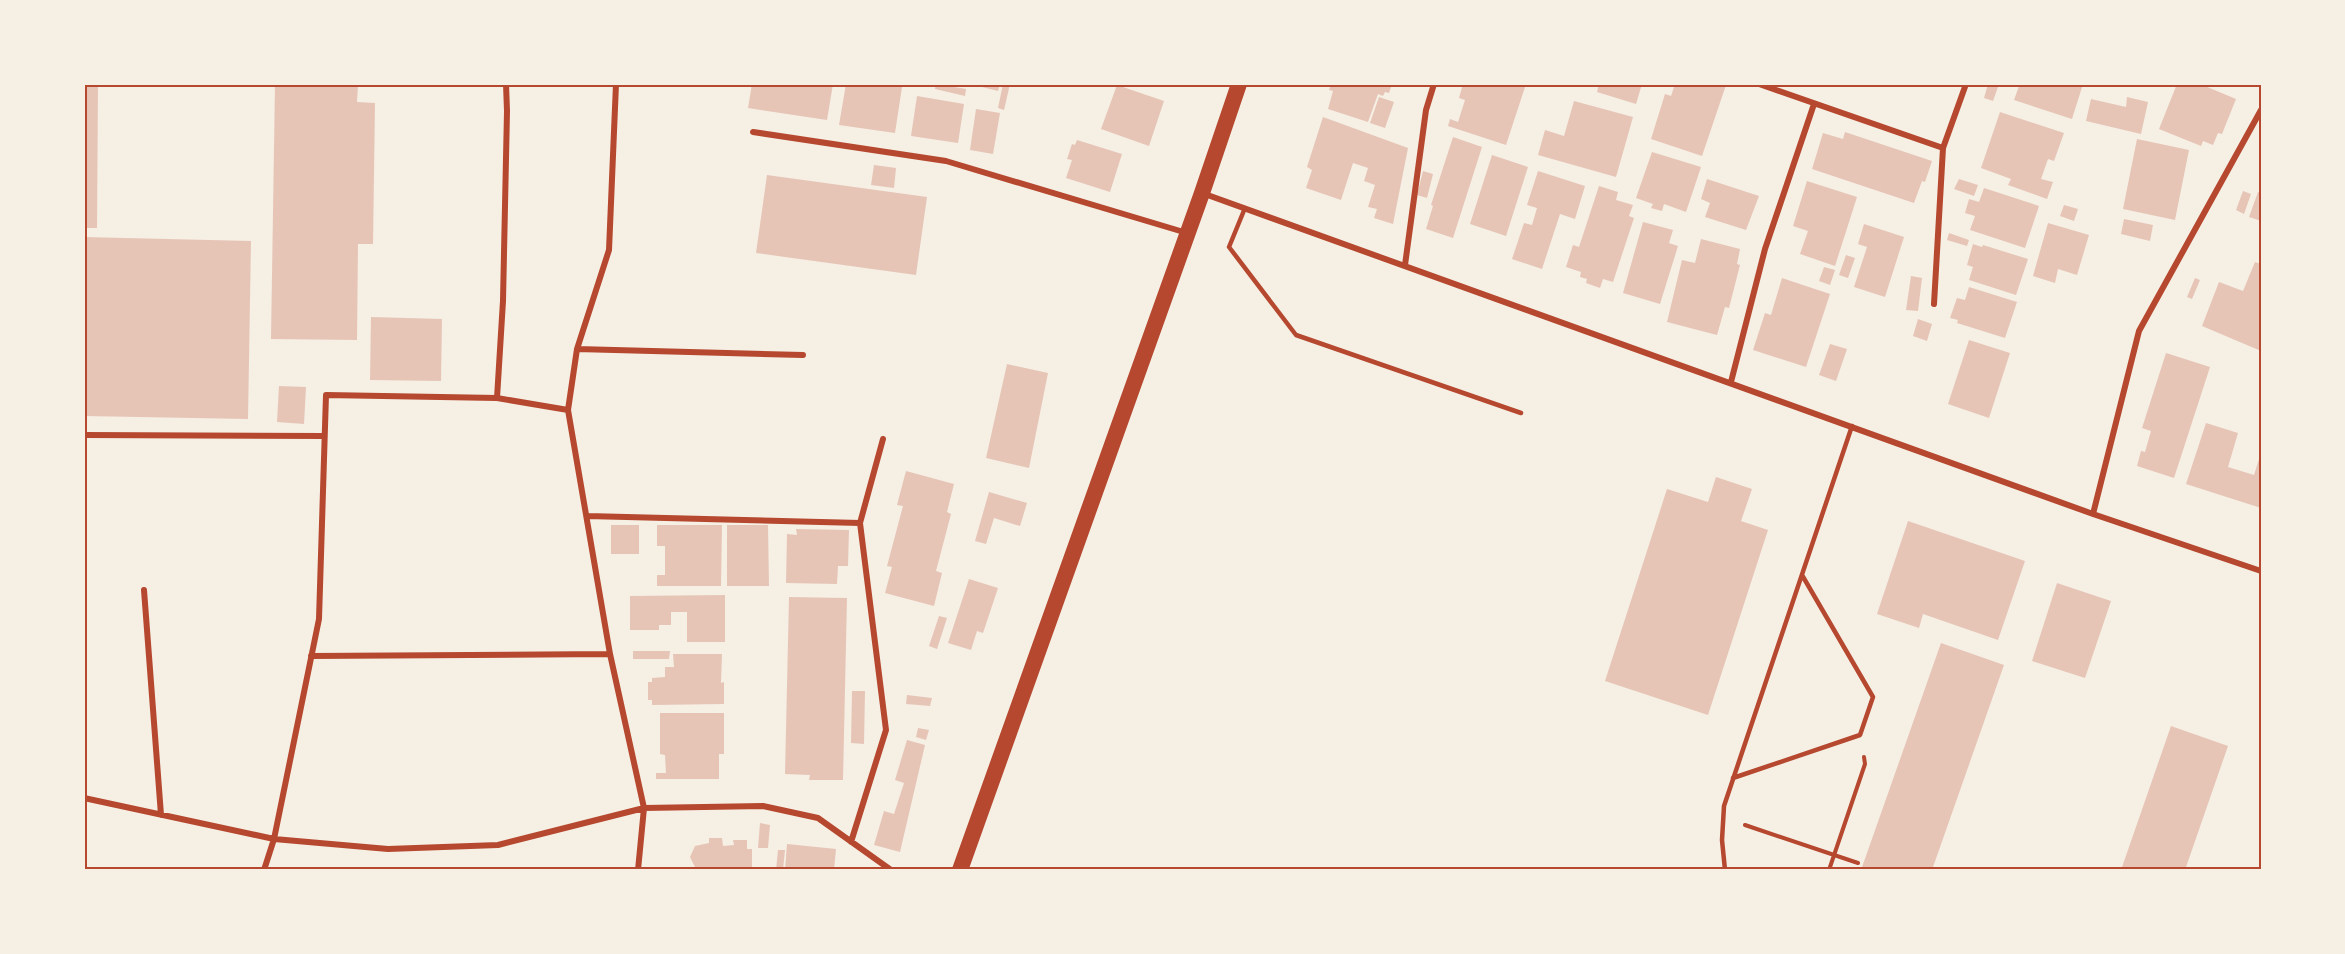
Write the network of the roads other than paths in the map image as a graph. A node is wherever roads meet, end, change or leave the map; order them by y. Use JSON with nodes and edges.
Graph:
{"nodes":[{"id":1,"x":506,"y":84,"type":"edge"},
{"id":2,"x":616,"y":84,"type":"edge"},
{"id":3,"x":1239,"y":84,"type":"edge"},
{"id":4,"x":1434,"y":84,"type":"edge"},
{"id":5,"x":1760,"y":84,"type":"edge"},
{"id":6,"x":1966,"y":84,"type":"edge"},
{"id":7,"x":1814,"y":104,"type":"junction"},
{"id":8,"x":2261,"y":110,"type":"edge"},
{"id":9,"x":753,"y":132,"type":"dead end"},
{"id":10,"x":1943,"y":148,"type":"junction"},
{"id":11,"x":1202,"y":193,"type":"junction"},
{"id":12,"x":1245,"y":208,"type":"junction"},
{"id":13,"x":1187,"y":233,"type":"junction"},
{"id":14,"x":1405,"y":266,"type":"junction"},
{"id":15,"x":1934,"y":304,"type":"dead end"},
{"id":16,"x":577,"y":349,"type":"junction"},
{"id":17,"x":803,"y":355,"type":"dead end"},
{"id":18,"x":1731,"y":382,"type":"junction"},
{"id":19,"x":497,"y":398,"type":"junction"},
{"id":20,"x":568,"y":410,"type":"junction"},
{"id":21,"x":1521,"y":413,"type":"dead end"},
{"id":22,"x":1852,"y":426,"type":"junction"},
{"id":23,"x":84,"y":435,"type":"edge"},
{"id":24,"x":324,"y":436,"type":"junction"},
{"id":25,"x":883,"y":440,"type":"dead end"},
{"id":26,"x":2093,"y":514,"type":"junction"},
{"id":27,"x":587,"y":516,"type":"junction"},
{"id":28,"x":860,"y":523,"type":"junction"},
{"id":29,"x":2261,"y":571,"type":"edge"},
{"id":30,"x":1802,"y":575,"type":"junction"},
{"id":31,"x":144,"y":590,"type":"dead end"},
{"id":32,"x":610,"y":654,"type":"junction"},
{"id":33,"x":311,"y":656,"type":"junction"},
{"id":34,"x":1733,"y":778,"type":"junction"},
{"id":35,"x":84,"y":798,"type":"edge"},
{"id":36,"x":644,"y":808,"type":"junction"},
{"id":37,"x":161,"y":815,"type":"junction"},
{"id":38,"x":274,"y":839,"type":"junction"},
{"id":39,"x":851,"y":842,"type":"junction"},
{"id":40,"x":264,"y":870,"type":"edge"},
{"id":41,"x":638,"y":870,"type":"edge"},
{"id":42,"x":891,"y":870,"type":"edge"},
{"id":43,"x":960,"y":870,"type":"edge"},
{"id":44,"x":1725,"y":870,"type":"edge"}],
"edges":[{"from":1,"to":19,"type":"street"},
{"from":2,"to":16,"type":"street"},
{"from":3,"to":11,"type":"highway"},
{"from":4,"to":14,"type":"street"},
{"from":5,"to":7,"type":"street"},
{"from":6,"to":10,"type":"street"},
{"from":7,"to":10,"type":"street"},
{"from":7,"to":18,"type":"street"},
{"from":8,"to":26,"type":"street"},
{"from":9,"to":13,"type":"street"},
{"from":10,"to":15,"type":"street"},
{"from":11,"to":12,"type":"street"},
{"from":11,"to":13,"type":"highway"},
{"from":12,"to":14,"type":"street"},
{"from":12,"to":21,"type":"lane"},
{"from":13,"to":43,"type":"highway"},
{"from":14,"to":18,"type":"street"},
{"from":16,"to":17,"type":"street"},
{"from":16,"to":20,"type":"street"},
{"from":18,"to":22,"type":"street"},
{"from":19,"to":20,"type":"street"},
{"from":19,"to":24,"type":"street"},
{"from":20,"to":27,"type":"street"},
{"from":22,"to":26,"type":"street"},
{"from":22,"to":30,"type":"lane"},
{"from":23,"to":24,"type":"street"},
{"from":24,"to":33,"type":"street"},
{"from":25,"to":28,"type":"street"},
{"from":26,"to":29,"type":"street"},
{"from":27,"to":28,"type":"street"},
{"from":27,"to":32,"type":"street"},
{"from":28,"to":39,"type":"street"},
{"from":30,"to":34,"type":"lane"},
{"from":30,"to":34,"type":"lane"},
{"from":31,"to":37,"type":"street"},
{"from":32,"to":33,"type":"street"},
{"from":32,"to":36,"type":"street"},
{"from":33,"to":38,"type":"street"},
{"from":34,"to":44,"type":"lane"},
{"from":35,"to":37,"type":"street"},
{"from":36,"to":38,"type":"street"},
{"from":36,"to":39,"type":"street"},
{"from":36,"to":41,"type":"street"},
{"from":37,"to":38,"type":"street"},
{"from":38,"to":40,"type":"street"},
{"from":39,"to":42,"type":"street"}]}
